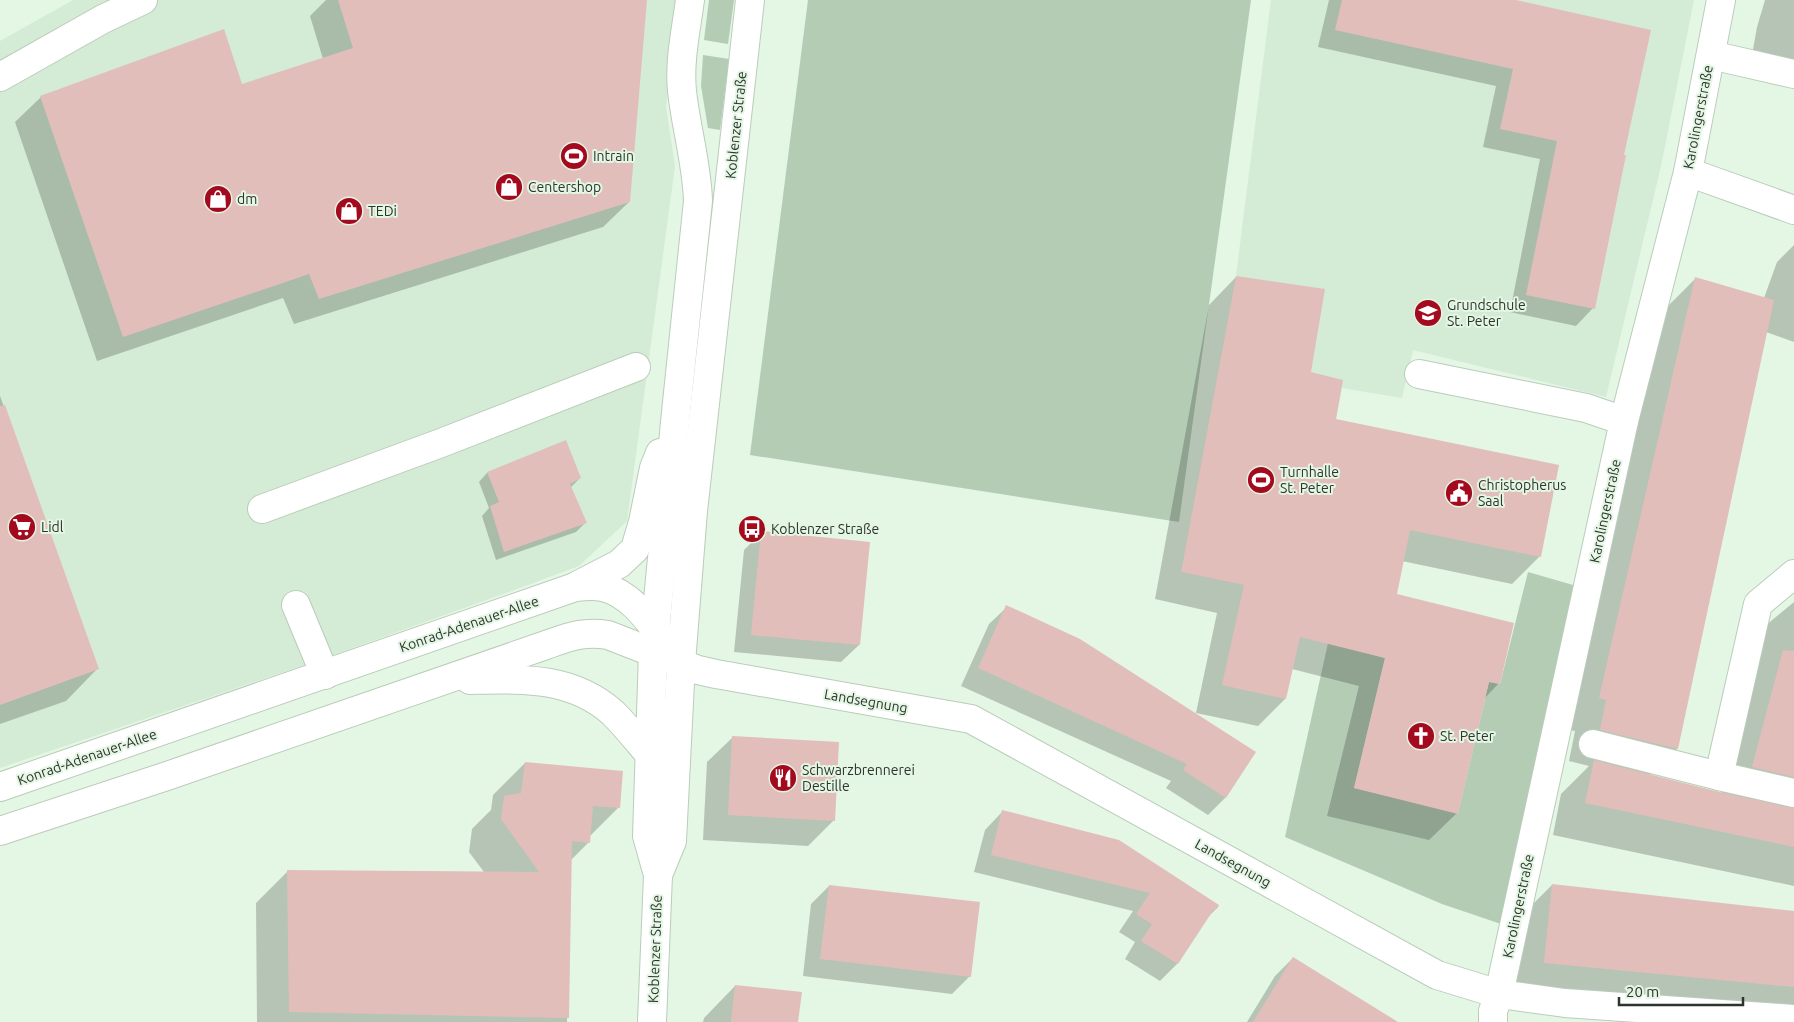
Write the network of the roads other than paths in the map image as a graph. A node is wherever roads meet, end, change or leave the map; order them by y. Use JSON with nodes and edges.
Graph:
{"nodes":[{"id":1,"x":143,"y":0,"type":"edge"},
{"id":2,"x":690,"y":0,"type":"edge"},
{"id":3,"x":750,"y":0,"type":"edge"},
{"id":4,"x":1721,"y":0,"type":"edge"},
{"id":5,"x":1710,"y":54,"type":"junction"},
{"id":6,"x":1794,"y":74,"type":"edge"},
{"id":7,"x":0,"y":77,"type":"edge"},
{"id":8,"x":1688,"y":172,"type":"junction"},
{"id":9,"x":1794,"y":210,"type":"edge"},
{"id":10,"x":636,"y":367,"type":"dead end"},
{"id":11,"x":1419,"y":374,"type":"dead end"},
{"id":12,"x":676,"y":412,"type":"junction"},
{"id":13,"x":1624,"y":421,"type":"junction"},
{"id":14,"x":262,"y":508,"type":"dead end"},
{"id":15,"x":1794,"y":574,"type":"edge"},
{"id":16,"x":575,"y":587,"type":"junction"},
{"id":17,"x":296,"y":605,"type":"dead end"},
{"id":18,"x":654,"y":640,"type":"junction"},
{"id":19,"x":681,"y":662,"type":"junction"},
{"id":20,"x":325,"y":675,"type":"junction"},
{"id":21,"x":448,"y":680,"type":"junction"},
{"id":22,"x":1593,"y":744,"type":"dead end"},
{"id":23,"x":649,"y":754,"type":"junction"},
{"id":24,"x":1719,"y":776,"type":"junction"},
{"id":25,"x":0,"y":787,"type":"edge"},
{"id":26,"x":1794,"y":793,"type":"edge"},
{"id":27,"x":0,"y":831,"type":"edge"},
{"id":28,"x":658,"y":875,"type":"junction"},
{"id":29,"x":1498,"y":994,"type":"junction"},
{"id":30,"x":1794,"y":1019,"type":"edge"},
{"id":31,"x":652,"y":1022,"type":"edge"},
{"id":32,"x":1493,"y":1022,"type":"edge"}],
"edges":[{"from":1,"to":7,"type":"street"},
{"from":2,"to":12,"type":"street","name":"Koblenzer Straße"},
{"from":3,"to":19,"type":"street","name":"Koblenzer Straße"},
{"from":4,"to":5,"type":"street","name":"Karolingerstraße"},
{"from":5,"to":6,"type":"street"},
{"from":5,"to":8,"type":"street","name":"Karolingerstraße"},
{"from":8,"to":9,"type":"street"},
{"from":8,"to":13,"type":"street","name":"Karolingerstraße"},
{"from":10,"to":14,"type":"street"},
{"from":11,"to":13,"type":"street"},
{"from":12,"to":16,"type":"street"},
{"from":12,"to":18,"type":"street","name":"Koblenzer Straße"},
{"from":13,"to":29,"type":"street","name":"Karolingerstraße"},
{"from":15,"to":24,"type":"street"},
{"from":16,"to":18,"type":"street","name":"Konrad-Adenauer-Allee"},
{"from":16,"to":20,"type":"street","name":"Konrad-Adenauer-Allee"},
{"from":17,"to":20,"type":"street"},
{"from":18,"to":19,"type":"street","name":"Konrad-Adenauer-Allee"},
{"from":18,"to":21,"type":"street"},
{"from":18,"to":23,"type":"street","name":"Koblenzer Straße"},
{"from":19,"to":28,"type":"street","name":"Koblenzer Straße"},
{"from":19,"to":29,"type":"street","name":"Landsegnung"},
{"from":20,"to":25,"type":"street","name":"Konrad-Adenauer-Allee"},
{"from":21,"to":23,"type":"street"},
{"from":21,"to":27,"type":"street"},
{"from":22,"to":24,"type":"street"},
{"from":23,"to":28,"type":"street","name":"Koblenzer Straße"},
{"from":24,"to":26,"type":"street"},
{"from":28,"to":31,"type":"street","name":"Koblenzer Straße"},
{"from":29,"to":30,"type":"street","name":"Landsegnung"},
{"from":29,"to":32,"type":"street","name":"Karolingerstraße"}]}
